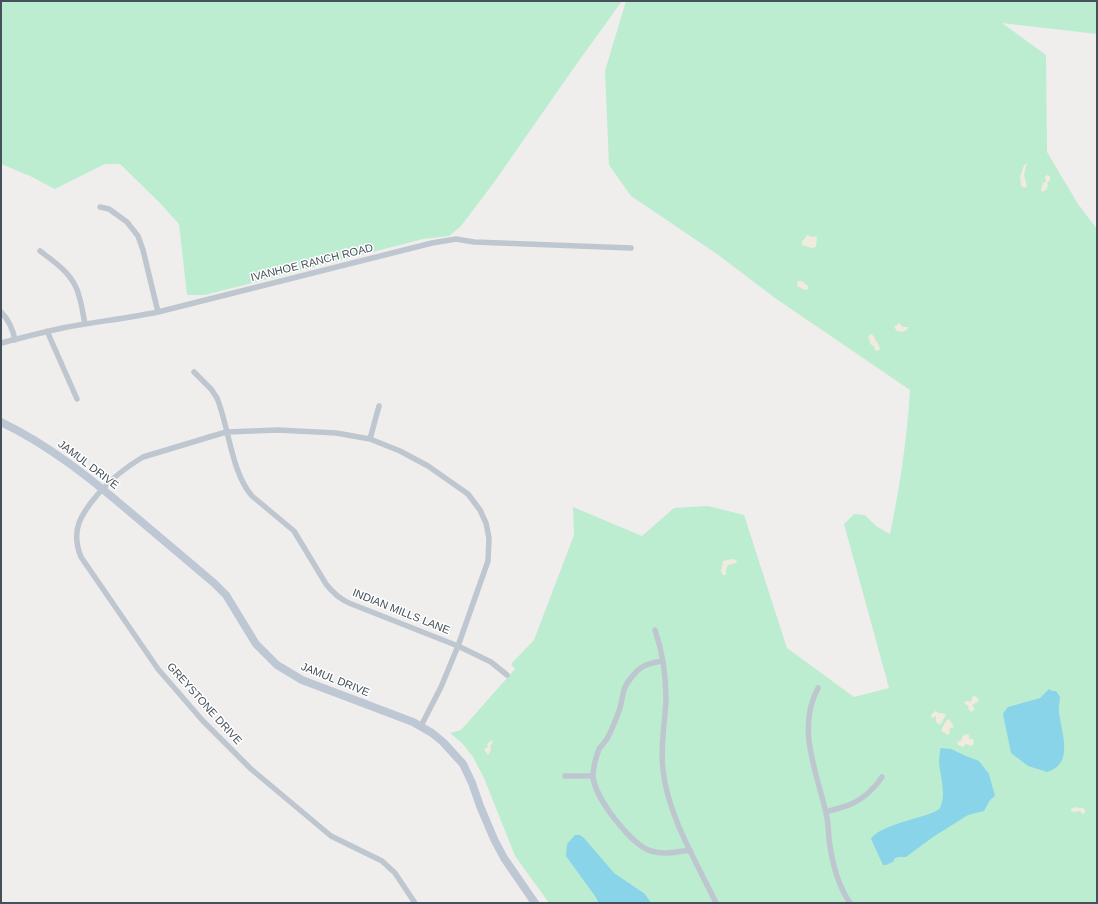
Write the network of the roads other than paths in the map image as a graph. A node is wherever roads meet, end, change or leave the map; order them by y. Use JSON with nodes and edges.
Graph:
{"nodes":[{"id":1,"x":100,"y":207,"type":"dead end"},
{"id":2,"x":631,"y":248,"type":"dead end"},
{"id":3,"x":40,"y":251,"type":"dead end"},
{"id":4,"x":1,"y":312,"type":"edge"},
{"id":5,"x":158,"y":312,"type":"junction"},
{"id":6,"x":84,"y":324,"type":"junction"},
{"id":7,"x":47,"y":331,"type":"junction"},
{"id":8,"x":15,"y":340,"type":"junction"},
{"id":9,"x":1,"y":343,"type":"edge"},
{"id":10,"x":194,"y":372,"type":"dead end"},
{"id":11,"x":77,"y":399,"type":"dead end"},
{"id":12,"x":380,"y":406,"type":"dead end"},
{"id":13,"x":1,"y":422,"type":"edge"},
{"id":14,"x":226,"y":432,"type":"junction"},
{"id":15,"x":370,"y":440,"type":"junction"},
{"id":16,"x":102,"y":489,"type":"junction"},
{"id":17,"x":655,"y":630,"type":"dead end"},
{"id":18,"x":458,"y":646,"type":"junction"},
{"id":19,"x":663,"y":661,"type":"junction"},
{"id":20,"x":507,"y":675,"type":"dead end"},
{"id":21,"x":818,"y":688,"type":"dead end"},
{"id":22,"x":421,"y":726,"type":"junction"},
{"id":23,"x":565,"y":776,"type":"dead end"},
{"id":24,"x":593,"y":776,"type":"junction"},
{"id":25,"x":882,"y":777,"type":"dead end"},
{"id":26,"x":826,"y":812,"type":"junction"},
{"id":27,"x":690,"y":850,"type":"junction"},
{"id":28,"x":414,"y":903,"type":"edge"},
{"id":29,"x":535,"y":903,"type":"edge"},
{"id":30,"x":716,"y":903,"type":"edge"},
{"id":31,"x":850,"y":903,"type":"edge"}],
"edges":[{"from":1,"to":5,"type":"street"},
{"from":2,"to":5,"type":"street","name":"IVANHOE RANCH ROAD"},
{"from":3,"to":6,"type":"street"},
{"from":4,"to":8,"type":"street"},
{"from":5,"to":6,"type":"street","name":"IVANHOE RANCH ROAD"},
{"from":6,"to":7,"type":"street","name":"IVANHOE RANCH ROAD"},
{"from":7,"to":8,"type":"street","name":"IVANHOE RANCH ROAD"},
{"from":7,"to":11,"type":"street"},
{"from":8,"to":9,"type":"street","name":"IVANHOE RANCH ROAD"},
{"from":10,"to":14,"type":"street","name":"INDIAN MILLS LANE"},
{"from":12,"to":15,"type":"street"},
{"from":13,"to":16,"type":"street","name":"JAMUL DRIVE"},
{"from":14,"to":15,"type":"street","name":"GREYSTONE DRIVE"},
{"from":14,"to":16,"type":"street","name":"GREYSTONE DRIVE"},
{"from":14,"to":18,"type":"street","name":"INDIAN MILLS LANE"},
{"from":15,"to":18,"type":"street","name":"GREYSTONE DRIVE"},
{"from":16,"to":22,"type":"street","name":"JAMUL DRIVE"},
{"from":16,"to":28,"type":"street","name":"GREYSTONE DRIVE"},
{"from":17,"to":19,"type":"street"},
{"from":18,"to":20,"type":"street","name":"INDIAN MILLS LANE"},
{"from":18,"to":22,"type":"street","name":"GREYSTONE DRIVE"},
{"from":19,"to":24,"type":"street"},
{"from":19,"to":27,"type":"street"},
{"from":21,"to":26,"type":"street"},
{"from":22,"to":29,"type":"street","name":"JAMUL DRIVE"},
{"from":23,"to":24,"type":"street"},
{"from":24,"to":27,"type":"street"},
{"from":25,"to":26,"type":"street"},
{"from":26,"to":31,"type":"street"},
{"from":27,"to":30,"type":"street"}]}
